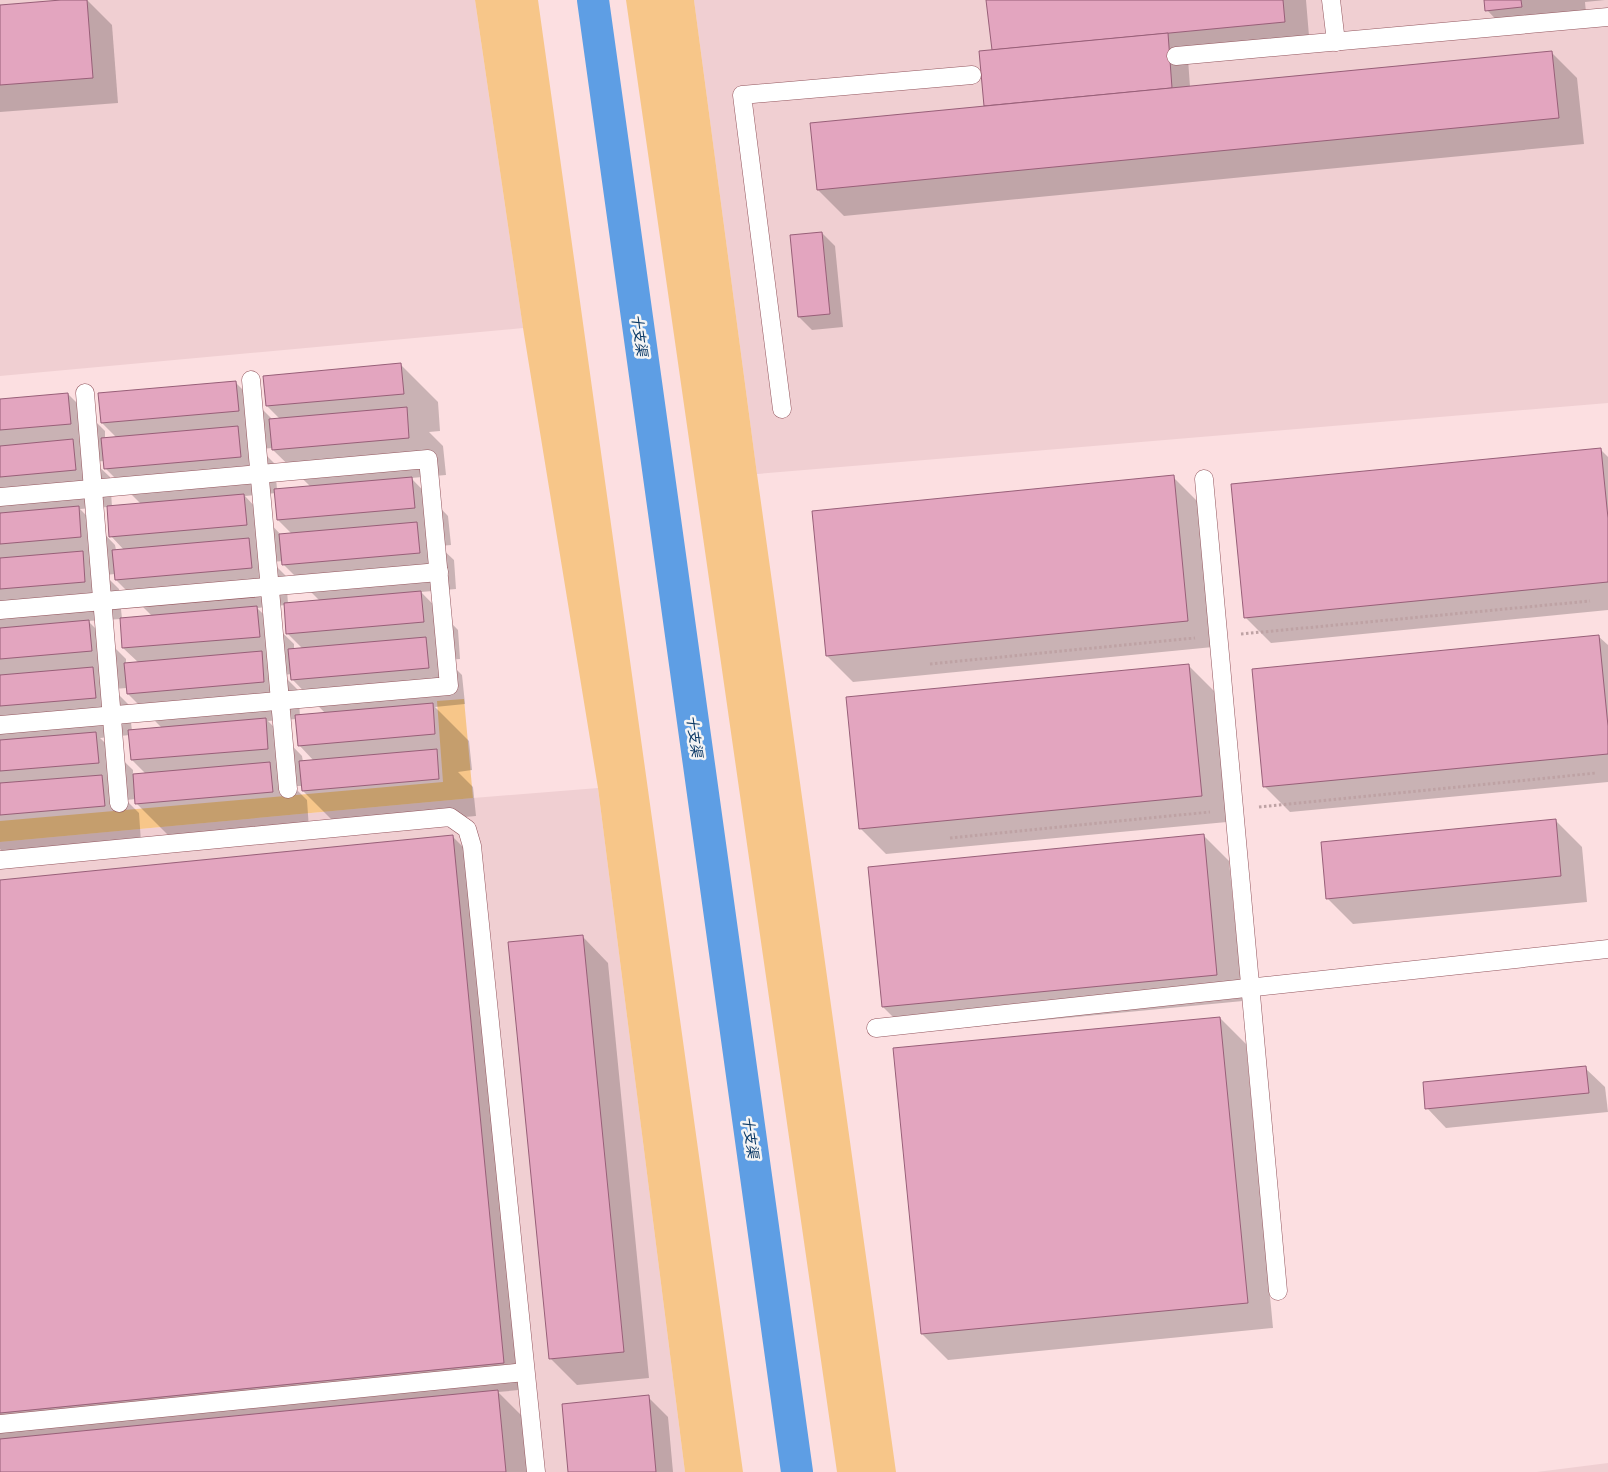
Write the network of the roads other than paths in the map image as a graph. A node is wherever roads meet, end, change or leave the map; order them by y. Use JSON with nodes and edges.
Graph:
{"nodes":[{"id":1,"x":1331,"y":0,"type":"edge"},
{"id":2,"x":1608,"y":18,"type":"edge"},
{"id":3,"x":1336,"y":42,"type":"junction"},
{"id":4,"x":1176,"y":56,"type":"dead end"},
{"id":5,"x":972,"y":75,"type":"dead end"},
{"id":6,"x":251,"y":380,"type":"dead end"},
{"id":7,"x":85,"y":393,"type":"dead end"},
{"id":8,"x":782,"y":409,"type":"dead end"},
{"id":9,"x":259,"y":474,"type":"junction"},
{"id":10,"x":1204,"y":479,"type":"dead end"},
{"id":11,"x":93,"y":489,"type":"junction"},
{"id":12,"x":0,"y":497,"type":"edge"},
{"id":13,"x":439,"y":572,"type":"junction"},
{"id":14,"x":269,"y":586,"type":"junction"},
{"id":15,"x":102,"y":601,"type":"junction"},
{"id":16,"x":0,"y":610,"type":"edge"},
{"id":17,"x":279,"y":701,"type":"junction"},
{"id":18,"x":111,"y":716,"type":"junction"},
{"id":19,"x":0,"y":725,"type":"edge"},
{"id":20,"x":288,"y":789,"type":"dead end"},
{"id":21,"x":119,"y":803,"type":"dead end"},
{"id":22,"x":0,"y":860,"type":"edge"},
{"id":23,"x":1608,"y":948,"type":"edge"},
{"id":24,"x":1250,"y":987,"type":"junction"},
{"id":25,"x":876,"y":1028,"type":"dead end"},
{"id":26,"x":1278,"y":1291,"type":"dead end"},
{"id":27,"x":526,"y":1372,"type":"junction"},
{"id":28,"x":0,"y":1424,"type":"edge"},
{"id":29,"x":536,"y":1472,"type":"edge"}],
"edges":[{"from":1,"to":3,"type":"lane"},
{"from":2,"to":3,"type":"lane"},
{"from":3,"to":4,"type":"lane"},
{"from":5,"to":8,"type":"lane"},
{"from":6,"to":9,"type":"lane"},
{"from":7,"to":11,"type":"lane"},
{"from":9,"to":11,"type":"lane"},
{"from":9,"to":13,"type":"lane"},
{"from":9,"to":14,"type":"lane"},
{"from":10,"to":24,"type":"lane"},
{"from":11,"to":12,"type":"lane"},
{"from":11,"to":15,"type":"lane"},
{"from":13,"to":14,"type":"lane"},
{"from":13,"to":17,"type":"lane"},
{"from":14,"to":15,"type":"lane"},
{"from":14,"to":17,"type":"lane"},
{"from":15,"to":16,"type":"lane"},
{"from":15,"to":18,"type":"lane"},
{"from":17,"to":18,"type":"lane"},
{"from":17,"to":20,"type":"lane"},
{"from":18,"to":19,"type":"lane"},
{"from":18,"to":21,"type":"lane"},
{"from":22,"to":27,"type":"lane"},
{"from":23,"to":24,"type":"lane"},
{"from":24,"to":25,"type":"lane"},
{"from":24,"to":26,"type":"lane"},
{"from":27,"to":28,"type":"lane"},
{"from":27,"to":29,"type":"lane"}]}
